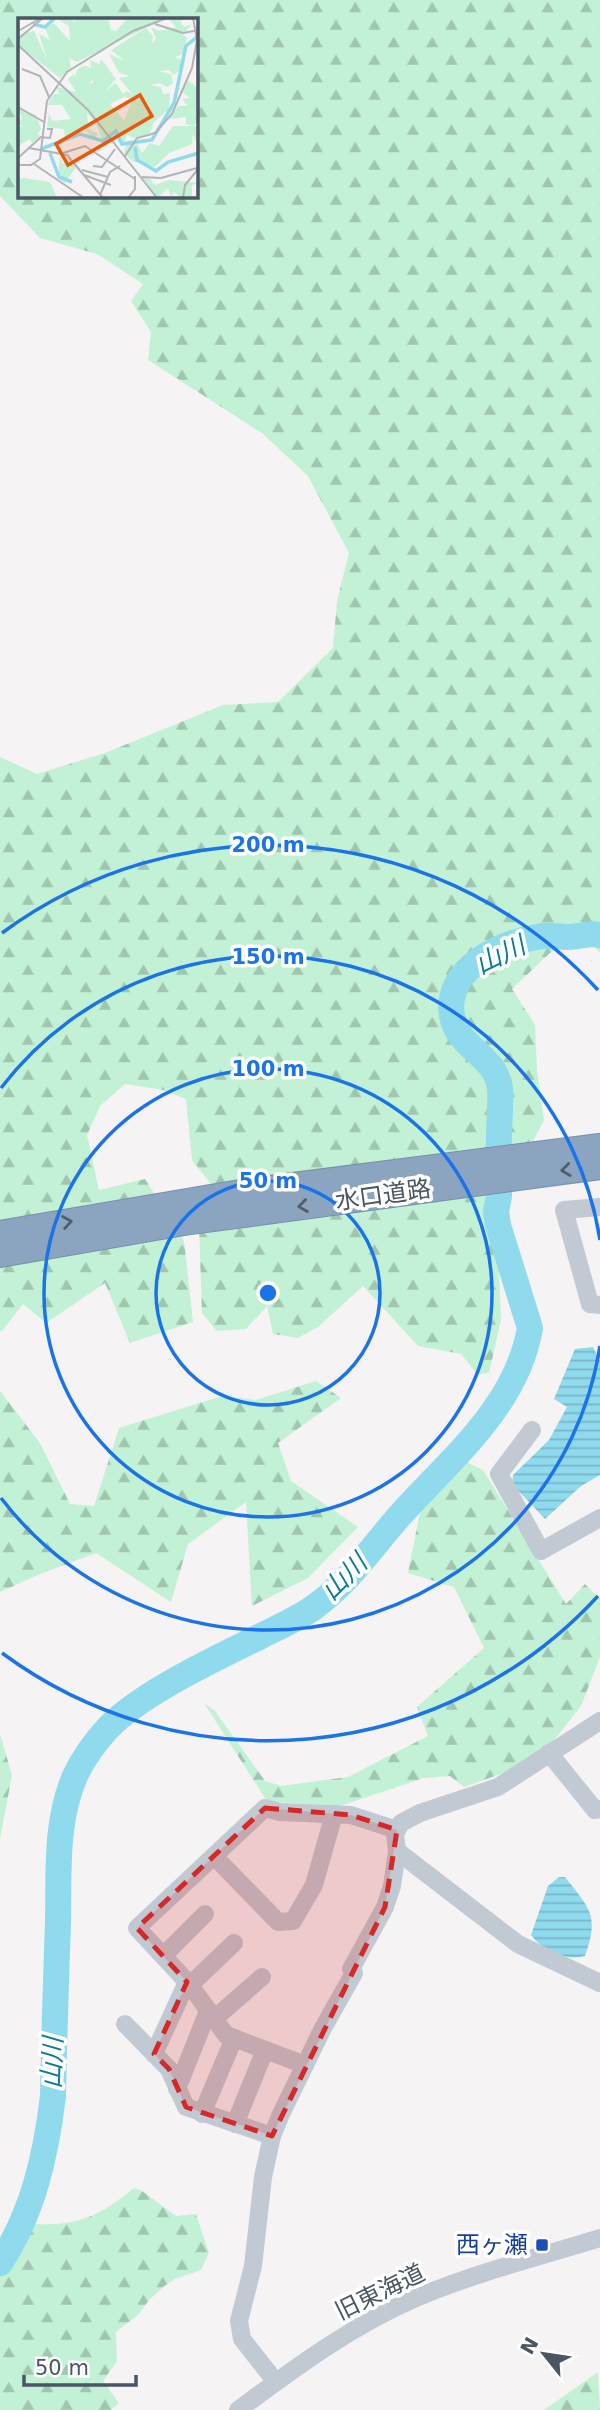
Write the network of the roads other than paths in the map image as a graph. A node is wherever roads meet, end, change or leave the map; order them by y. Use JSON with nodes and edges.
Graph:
{"nodes":[{"id":1,"x":600,"y":1147,"type":"edge"},
{"id":2,"x":533,"y":1165,"type":"junction"},
{"id":3,"x":600,"y":1166,"type":"edge"},
{"id":4,"x":467,"y":1173,"type":"junction"},
{"id":5,"x":600,"y":1207,"type":"edge"},
{"id":6,"x":0,"y":1234,"type":"edge"},
{"id":7,"x":0,"y":1254,"type":"edge"},
{"id":8,"x":600,"y":1305,"type":"edge"},
{"id":9,"x":532,"y":1430,"type":"dead end"},
{"id":10,"x":600,"y":1518,"type":"edge"},
{"id":11,"x":600,"y":1721,"type":"edge"},
{"id":12,"x":549,"y":1753,"type":"junction"},
{"id":13,"x":600,"y":1809,"type":"edge"},
{"id":14,"x":334,"y":1814,"type":"junction"},
{"id":15,"x":397,"y":1830,"type":"junction"},
{"id":16,"x":397,"y":1851,"type":"junction"},
{"id":17,"x":214,"y":1856,"type":"junction"},
{"id":18,"x":205,"y":1914,"type":"dead end"},
{"id":19,"x":234,"y":1943,"type":"dead end"},
{"id":20,"x":163,"y":1956,"type":"junction"},
{"id":21,"x":262,"y":1977,"type":"dead end"},
{"id":22,"x":600,"y":1983,"type":"edge"},
{"id":23,"x":188,"y":1984,"type":"junction"},
{"id":24,"x":211,"y":2015,"type":"junction"},
{"id":25,"x":125,"y":2024,"type":"dead end"},
{"id":26,"x":234,"y":2038,"type":"junction"},
{"id":27,"x":265,"y":2050,"type":"junction"},
{"id":28,"x":154,"y":2054,"type":"junction"},
{"id":29,"x":305,"y":2065,"type":"junction"},
{"id":30,"x":177,"y":2089,"type":"junction"},
{"id":31,"x":202,"y":2114,"type":"junction"},
{"id":32,"x":235,"y":2124,"type":"junction"},
{"id":33,"x":272,"y":2136,"type":"junction"},
{"id":34,"x":600,"y":2238,"type":"edge"},
{"id":35,"x":275,"y":2382,"type":"junction"},
{"id":36,"x":239,"y":2410,"type":"edge"}],
"edges":[{"from":1,"to":2,"type":"highway","name":"水口道路"},
{"from":3,"to":2,"type":"highway","name":"水口道路","one_way":true},
{"from":2,"to":4,"type":"highway","name":"水口道路"},
{"from":6,"to":4,"type":"highway","name":"水口道路","one_way":true},
{"from":4,"to":7,"type":"highway","name":"水口道路","one_way":true},
{"from":5,"to":8,"type":"street"},
{"from":9,"to":10,"type":"street"},
{"from":11,"to":12,"type":"street"},
{"from":12,"to":13,"type":"street"},
{"from":12,"to":15,"type":"street"},
{"from":14,"to":15,"type":"street"},
{"from":14,"to":17,"type":"street"},
{"from":14,"to":17,"type":"street"},
{"from":15,"to":16,"type":"street"},
{"from":16,"to":22,"type":"street"},
{"from":16,"to":29,"type":"street"},
{"from":17,"to":20,"type":"street"},
{"from":18,"to":20,"type":"street"},
{"from":19,"to":23,"type":"street"},
{"from":20,"to":23,"type":"street"},
{"from":21,"to":24,"type":"street"},
{"from":23,"to":24,"type":"street"},
{"from":23,"to":28,"type":"street"},
{"from":24,"to":26,"type":"street"},
{"from":24,"to":30,"type":"street"},
{"from":25,"to":28,"type":"street"},
{"from":26,"to":27,"type":"street"},
{"from":26,"to":31,"type":"street"},
{"from":27,"to":29,"type":"street"},
{"from":27,"to":32,"type":"street"},
{"from":28,"to":30,"type":"street"},
{"from":29,"to":33,"type":"street"},
{"from":30,"to":31,"type":"street"},
{"from":31,"to":32,"type":"street"},
{"from":32,"to":33,"type":"street"},
{"from":33,"to":35,"type":"street"},
{"from":34,"to":35,"type":"street","name":"旧東海道"},
{"from":35,"to":36,"type":"street","name":"旧東海道"}]}
